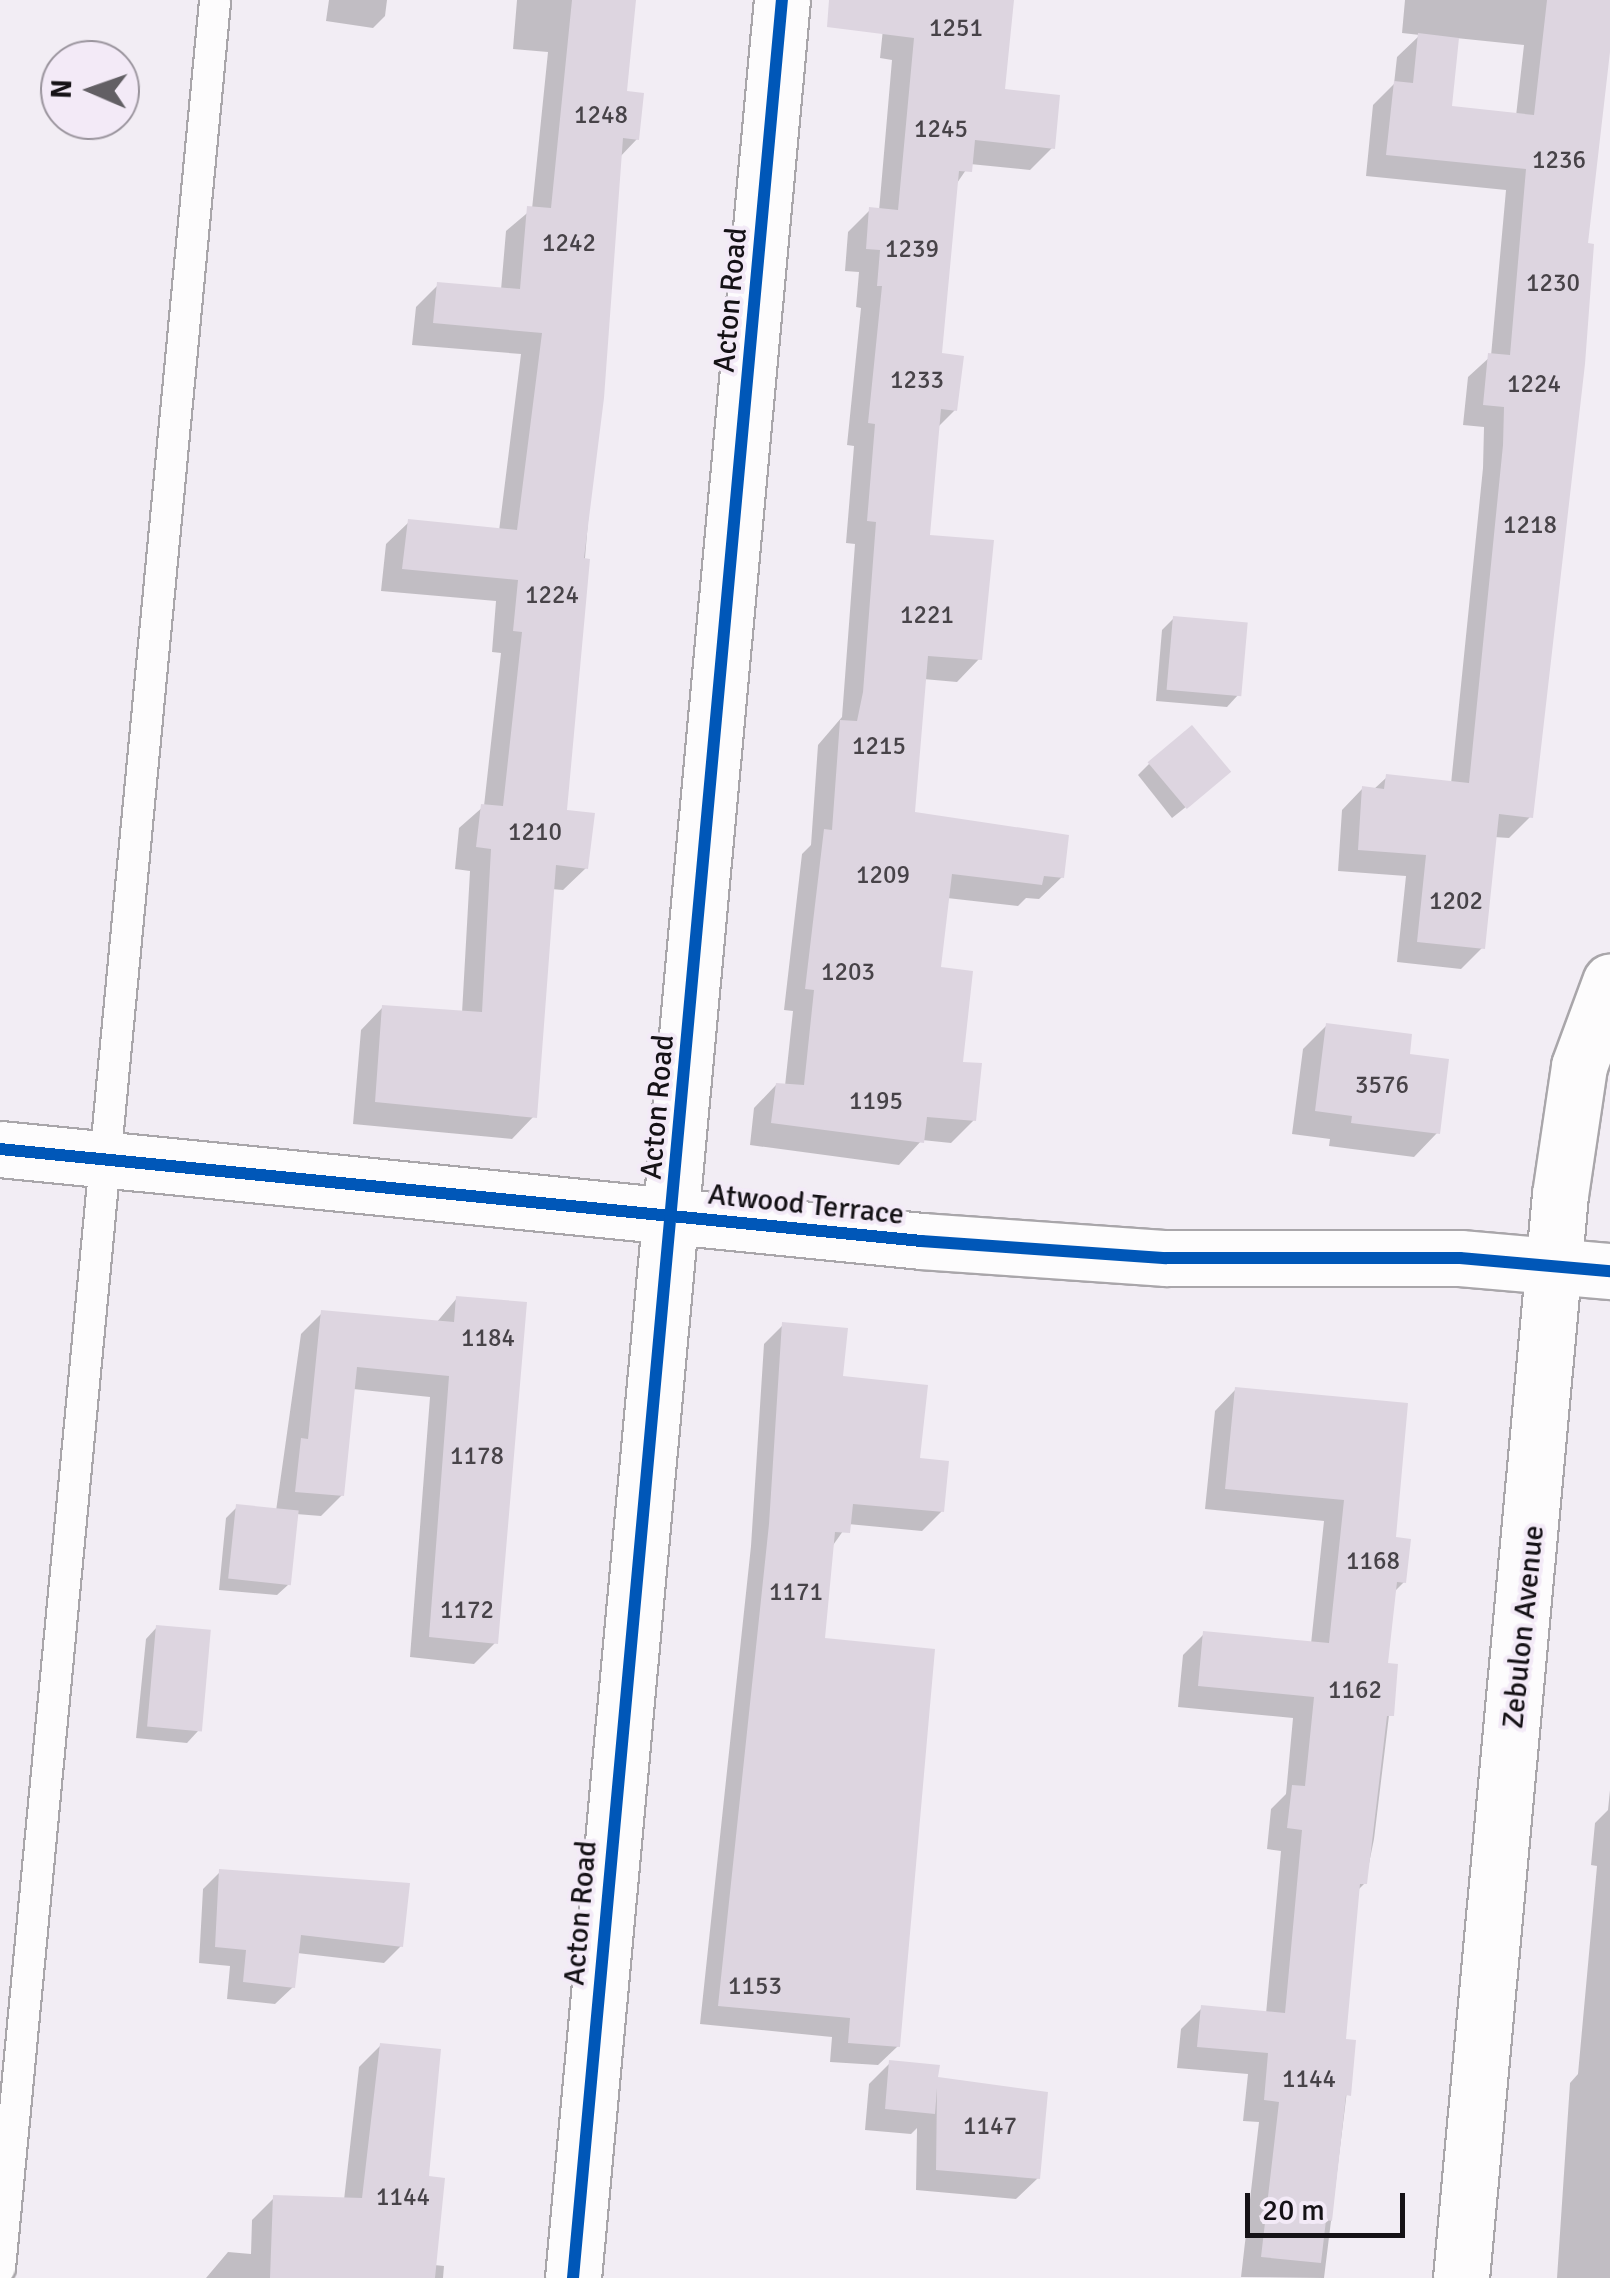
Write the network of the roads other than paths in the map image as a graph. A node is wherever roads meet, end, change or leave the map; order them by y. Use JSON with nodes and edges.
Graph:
{"nodes":[{"id":1,"x":214,"y":0,"type":"edge"},
{"id":2,"x":782,"y":0,"type":"edge"},
{"id":3,"x":1610,"y":982,"type":"edge"},
{"id":4,"x":0,"y":1149,"type":"edge"},
{"id":5,"x":106,"y":1160,"type":"junction"},
{"id":6,"x":675,"y":1217,"type":"junction"},
{"id":7,"x":1553,"y":1265,"type":"junction"},
{"id":8,"x":1610,"y":1271,"type":"edge"},
{"id":9,"x":0,"y":2268,"type":"edge"},
{"id":10,"x":572,"y":2278,"type":"edge"},
{"id":11,"x":1461,"y":2278,"type":"edge"}],
"edges":[{"from":1,"to":5,"type":"lane"},
{"from":2,"to":6,"type":"street","name":"Acton Road"},
{"from":3,"to":7,"type":"street","name":"Zebulon Avenue"},
{"from":4,"to":5,"type":"street","name":"Atwood Terrace"},
{"from":5,"to":6,"type":"street","name":"Atwood Terrace"},
{"from":5,"to":9,"type":"lane"},
{"from":6,"to":7,"type":"street","name":"Atwood Terrace"},
{"from":6,"to":10,"type":"street","name":"Acton Road"},
{"from":7,"to":8,"type":"street","name":"Atwood Terrace"},
{"from":7,"to":11,"type":"street","name":"Zebulon Avenue"}]}
